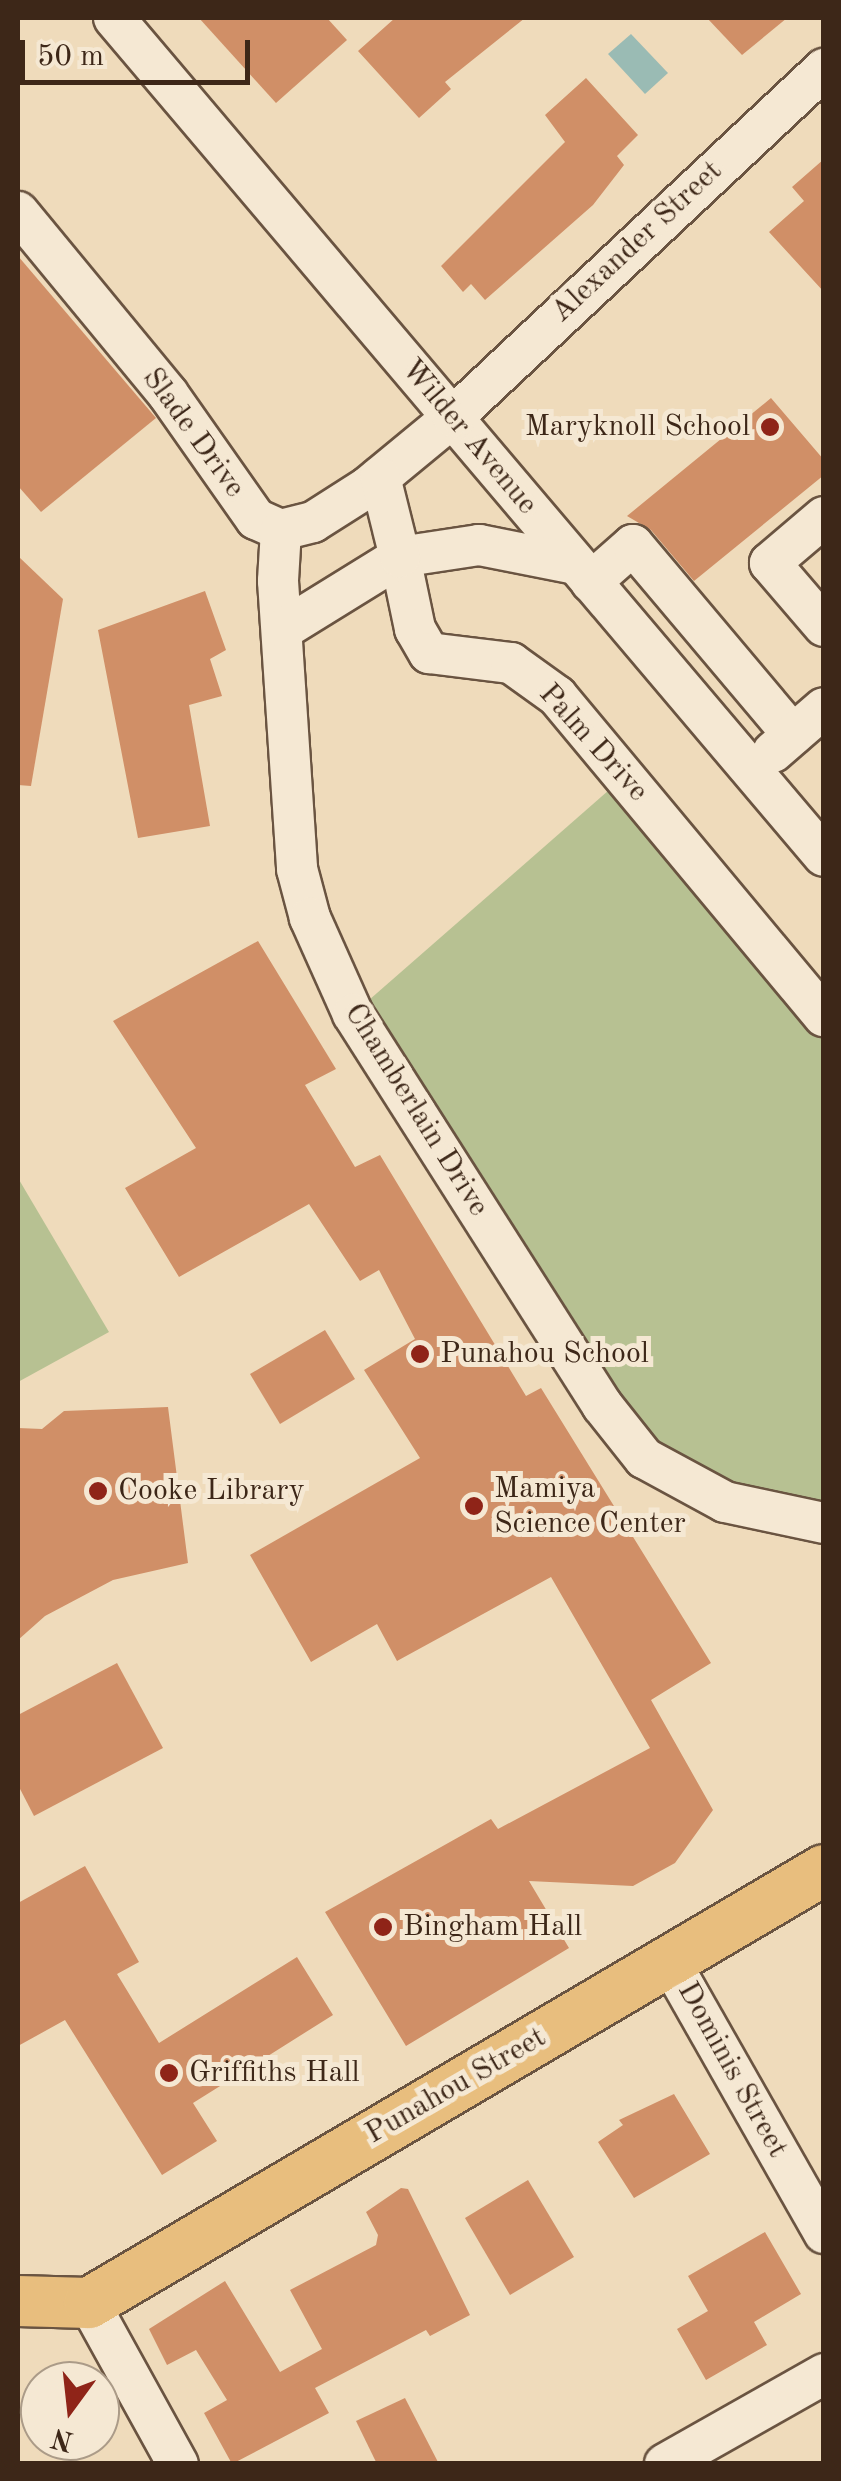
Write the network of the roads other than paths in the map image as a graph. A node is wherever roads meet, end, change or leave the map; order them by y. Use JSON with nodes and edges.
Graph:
{"nodes":[{"id":1,"x":114,"y":18,"type":"edge"},
{"id":2,"x":824,"y":69,"type":"edge"},
{"id":3,"x":18,"y":212,"type":"edge"},
{"id":4,"x":453,"y":416,"type":"junction"},
{"id":5,"x":380,"y":477,"type":"junction"},
{"id":6,"x":824,"y":518,"type":"edge"},
{"id":7,"x":281,"y":530,"type":"junction"},
{"id":8,"x":400,"y":558,"type":"junction"},
{"id":9,"x":583,"y":573,"type":"junction"},
{"id":10,"x":824,"y":626,"type":"edge"},
{"id":11,"x":285,"y":628,"type":"junction"},
{"id":12,"x":824,"y":708,"type":"edge"},
{"id":13,"x":793,"y":735,"type":"junction"},
{"id":14,"x":751,"y":771,"type":"junction"},
{"id":15,"x":824,"y":856,"type":"edge"},
{"id":16,"x":824,"y":1016,"type":"edge"},
{"id":17,"x":824,"y":1523,"type":"edge"},
{"id":18,"x":824,"y":1870,"type":"edge"},
{"id":19,"x":669,"y":1960,"type":"junction"},
{"id":20,"x":824,"y":2233,"type":"edge"},
{"id":21,"x":18,"y":2301,"type":"edge"},
{"id":22,"x":89,"y":2303,"type":"junction"},
{"id":23,"x":824,"y":2374,"type":"edge"},
{"id":24,"x":178,"y":2464,"type":"edge"},
{"id":25,"x":665,"y":2464,"type":"edge"}],
"edges":[{"from":1,"to":4,"type":"street","name":"Wilder Avenue"},
{"from":2,"to":4,"type":"street","name":"Alexander Street"},
{"from":3,"to":7,"type":"street","name":"Slade Drive"},
{"from":4,"to":5,"type":"street"},
{"from":4,"to":9,"type":"street","name":"Wilder Avenue"},
{"from":5,"to":7,"type":"street"},
{"from":5,"to":8,"type":"street"},
{"from":6,"to":10,"type":"street"},
{"from":7,"to":11,"type":"street","name":"Chamberlain Drive"},
{"from":8,"to":9,"type":"street"},
{"from":8,"to":11,"type":"street"},
{"from":8,"to":16,"type":"street","name":"Palm Drive"},
{"from":9,"to":13,"type":"street"},
{"from":9,"to":14,"type":"street","name":"Wilder Avenue"},
{"from":11,"to":17,"type":"street","name":"Chamberlain Drive"},
{"from":12,"to":13,"type":"street"},
{"from":13,"to":14,"type":"street"},
{"from":14,"to":15,"type":"street","name":"Wilder Avenue"},
{"from":18,"to":19,"type":"main road","name":"Punahou Street"},
{"from":19,"to":20,"type":"street","name":"Dominis Street"},
{"from":19,"to":22,"type":"main road","name":"Punahou Street"},
{"from":21,"to":22,"type":"main road"},
{"from":22,"to":24,"type":"street"},
{"from":23,"to":25,"type":"street"}]}
